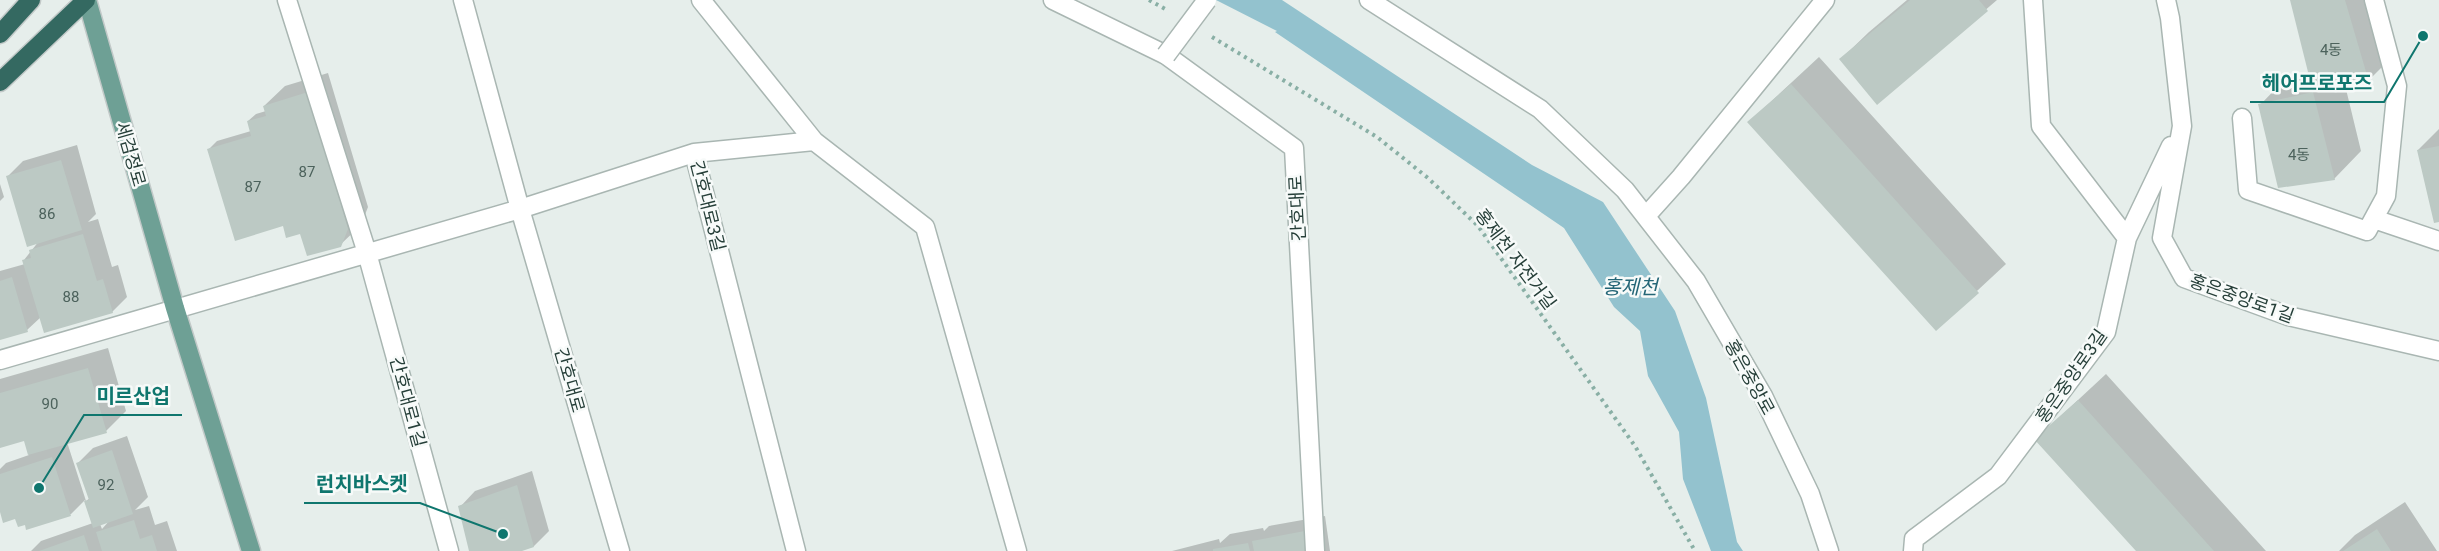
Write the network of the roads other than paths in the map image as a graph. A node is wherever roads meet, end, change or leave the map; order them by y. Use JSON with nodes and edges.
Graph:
{"nodes":[{"id":1,"x":31,"y":0,"type":"edge"},
{"id":2,"x":86,"y":0,"type":"edge"},
{"id":3,"x":287,"y":0,"type":"edge"},
{"id":4,"x":463,"y":0,"type":"edge"},
{"id":5,"x":701,"y":0,"type":"edge"},
{"id":6,"x":1053,"y":0,"type":"edge"},
{"id":7,"x":1207,"y":0,"type":"edge"},
{"id":8,"x":1369,"y":0,"type":"edge"},
{"id":9,"x":1825,"y":0,"type":"edge"},
{"id":10,"x":2033,"y":0,"type":"edge"},
{"id":11,"x":2166,"y":0,"type":"edge"},
{"id":12,"x":2374,"y":0,"type":"edge"},
{"id":13,"x":0,"y":34,"type":"edge"},
{"id":14,"x":1166,"y":55,"type":"junction"},
{"id":15,"x":0,"y":82,"type":"edge"},
{"id":16,"x":2242,"y":118,"type":"dead end"},
{"id":17,"x":2181,"y":126,"type":"junction"},
{"id":18,"x":814,"y":141,"type":"junction"},
{"id":19,"x":694,"y":153,"type":"junction"},
{"id":20,"x":520,"y":210,"type":"junction"},
{"id":21,"x":1646,"y":216,"type":"junction"},
{"id":22,"x":2374,"y":219,"type":"junction"},
{"id":23,"x":2127,"y":238,"type":"junction"},
{"id":24,"x":2439,"y":241,"type":"edge"},
{"id":25,"x":367,"y":253,"type":"junction"},
{"id":26,"x":175,"y":308,"type":"junction"},
{"id":27,"x":2439,"y":351,"type":"edge"},
{"id":28,"x":0,"y":360,"type":"edge"},
{"id":29,"x":251,"y":551,"type":"edge"},
{"id":30,"x":449,"y":551,"type":"edge"},
{"id":31,"x":620,"y":551,"type":"edge"},
{"id":32,"x":796,"y":551,"type":"edge"},
{"id":33,"x":1017,"y":551,"type":"edge"},
{"id":34,"x":1315,"y":551,"type":"edge"},
{"id":35,"x":1828,"y":551,"type":"edge"},
{"id":36,"x":1913,"y":551,"type":"edge"}],
"edges":[{"from":1,"to":13,"type":"highway"},
{"from":2,"to":15,"type":"highway"},
{"from":2,"to":26,"type":"main road","name":"세검정로"},
{"from":3,"to":25,"type":"street","name":"간호대로1길"},
{"from":4,"to":20,"type":"street","name":"간호대로"},
{"from":5,"to":18,"type":"street"},
{"from":6,"to":14,"type":"street","name":"간호대로"},
{"from":7,"to":14,"type":"street","bridge":true},
{"from":8,"to":21,"type":"street","name":"홍은중앙로"},
{"from":9,"to":21,"type":"street"},
{"from":10,"to":23,"type":"street"},
{"from":11,"to":17,"type":"street","name":"홍은중앙로1길"},
{"from":12,"to":22,"type":"street"},
{"from":14,"to":34,"type":"street","name":"간호대로"},
{"from":16,"to":22,"type":"street"},
{"from":17,"to":23,"type":"street","name":"홍은중앙로3길"},
{"from":17,"to":27,"type":"street","name":"홍은중앙로1길"},
{"from":18,"to":19,"type":"street","name":"간호대로3길"},
{"from":18,"to":33,"type":"street"},
{"from":19,"to":20,"type":"street"},
{"from":19,"to":32,"type":"street","name":"간호대로3길"},
{"from":20,"to":25,"type":"street"},
{"from":20,"to":31,"type":"street","name":"간호대로"},
{"from":21,"to":35,"type":"street","name":"홍은중앙로"},
{"from":22,"to":24,"type":"street"},
{"from":23,"to":36,"type":"street","name":"홍은중앙로3길"},
{"from":25,"to":26,"type":"street"},
{"from":25,"to":30,"type":"street","name":"간호대로1길"},
{"from":26,"to":28,"type":"street"},
{"from":26,"to":29,"type":"main road","name":"세검정로"}]}
